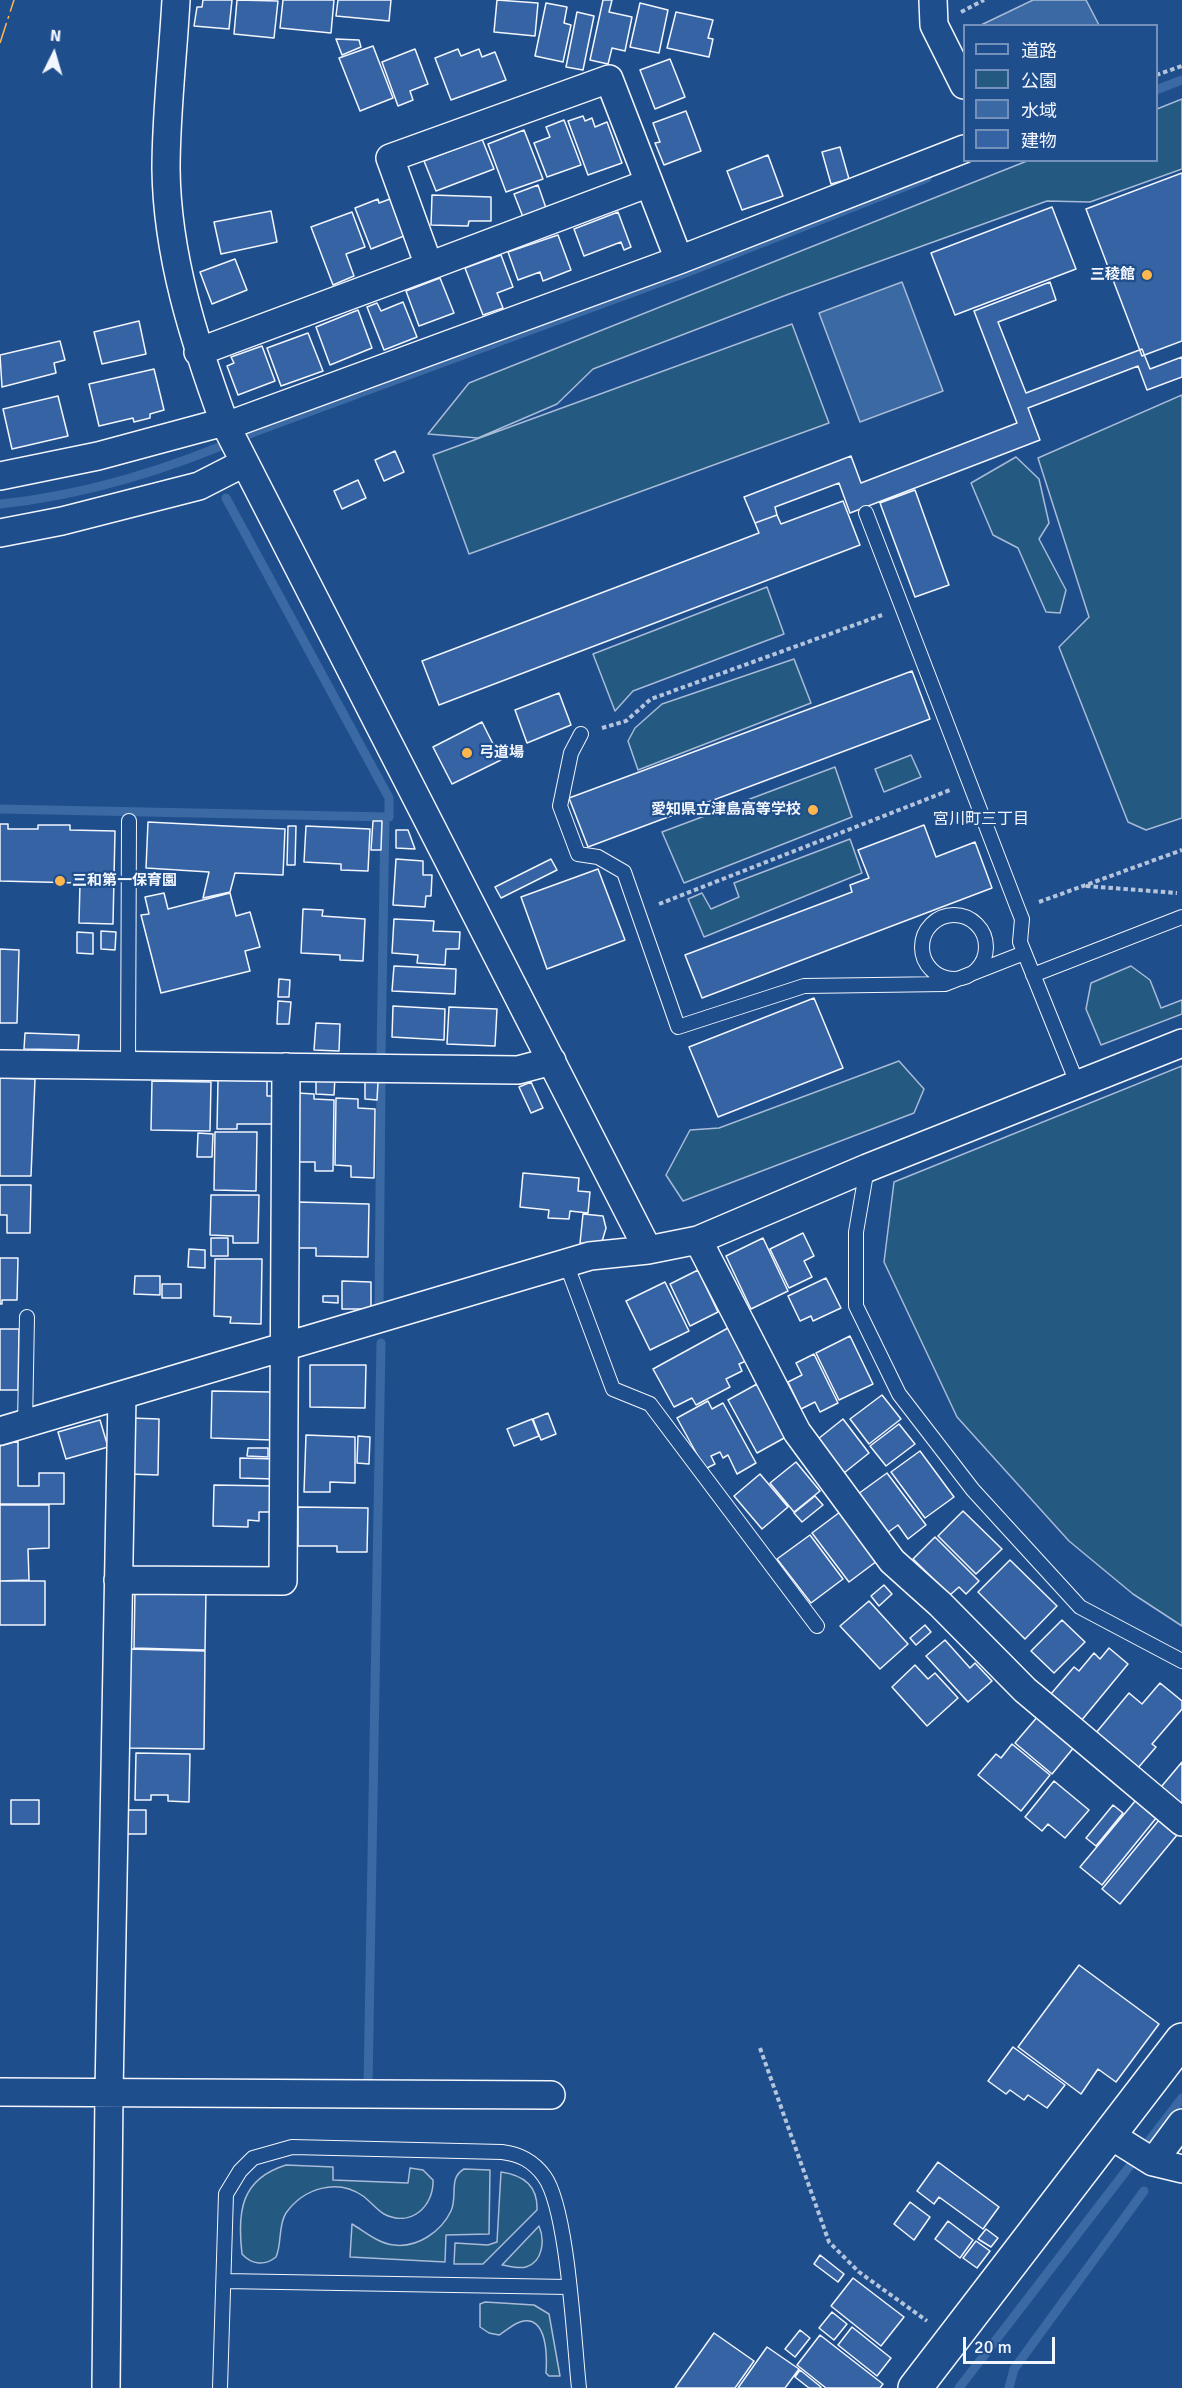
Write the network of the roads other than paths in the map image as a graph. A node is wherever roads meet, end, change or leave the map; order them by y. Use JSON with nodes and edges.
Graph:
{"nodes":[{"id":1,"x":176,"y":0,"type":"edge"},
{"id":2,"x":933,"y":0,"type":"edge"},
{"id":3,"x":963,"y":84,"type":"edge"},
{"id":4,"x":963,"y":149,"type":"edge"},
{"id":5,"x":650,"y":183,"type":"junction"},
{"id":6,"x":679,"y":260,"type":"junction"},
{"id":7,"x":429,"y":266,"type":"junction"},
{"id":8,"x":198,"y":352,"type":"junction"},
{"id":9,"x":226,"y":425,"type":"junction"},
{"id":10,"x":243,"y":458,"type":"junction"},
{"id":11,"x":0,"y":476,"type":"edge"},
{"id":12,"x":866,"y":513,"type":"dead end"},
{"id":13,"x":0,"y":533,"type":"edge"},
{"id":14,"x":581,"y":734,"type":"road end"},
{"id":15,"x":129,"y":821,"type":"dead end"},
{"id":16,"x":1182,"y":917,"type":"edge"},
{"id":17,"x":1024,"y":953,"type":"junction"},
{"id":18,"x":1033,"y":975,"type":"junction"},
{"id":19,"x":967,"y":977,"type":"junction"},
{"id":20,"x":1182,"y":1043,"type":"edge"},
{"id":21,"x":552,"y":1061,"type":"junction"},
{"id":22,"x":0,"y":1064,"type":"edge"},
{"id":23,"x":128,"y":1066,"type":"junction"},
{"id":24,"x":286,"y":1067,"type":"junction"},
{"id":25,"x":1077,"y":1083,"type":"junction"},
{"id":26,"x":867,"y":1168,"type":"junction"},
{"id":27,"x":698,"y":1240,"type":"junction"},
{"id":28,"x":648,"y":1250,"type":"junction"},
{"id":29,"x":566,"y":1263,"type":"junction"},
{"id":30,"x":27,"y":1317,"type":"dead end"},
{"id":31,"x":285,"y":1347,"type":"junction"},
{"id":32,"x":122,"y":1396,"type":"junction"},
{"id":33,"x":13,"y":1427,"type":"edge"},
{"id":34,"x":118,"y":1580,"type":"junction"},
{"id":35,"x":817,"y":1626,"type":"dead end"},
{"id":36,"x":1182,"y":1661,"type":"edge"},
{"id":37,"x":1182,"y":1822,"type":"edge"},
{"id":38,"x":1182,"y":2040,"type":"edge"},
{"id":39,"x":0,"y":2092,"type":"edge"},
{"id":40,"x":108,"y":2093,"type":"junction"},
{"id":41,"x":551,"y":2095,"type":"dead end"},
{"id":42,"x":1182,"y":2123,"type":"edge"},
{"id":43,"x":1135,"y":2151,"type":"junction"},
{"id":44,"x":1182,"y":2169,"type":"edge"},
{"id":45,"x":224,"y":2281,"type":"junction"},
{"id":46,"x":568,"y":2287,"type":"junction"},
{"id":47,"x":106,"y":2388,"type":"edge"},
{"id":48,"x":220,"y":2388,"type":"edge"},
{"id":49,"x":579,"y":2388,"type":"edge"},
{"id":50,"x":915,"y":2388,"type":"edge"}],
"edges":[{"from":1,"to":8,"type":"street"},
{"from":2,"to":3,"type":"street"},
{"from":4,"to":6,"type":"street"},
{"from":5,"to":6,"type":"street"},
{"from":5,"to":7,"type":"street"},
{"from":5,"to":7,"type":"street"},
{"from":6,"to":9,"type":"street"},
{"from":7,"to":8,"type":"street"},
{"from":8,"to":9,"type":"street"},
{"from":9,"to":10,"type":"street"},
{"from":9,"to":11,"type":"street"},
{"from":10,"to":13,"type":"street"},
{"from":10,"to":21,"type":"street"},
{"from":12,"to":17,"type":"lane"},
{"from":14,"to":19,"type":"lane"},
{"from":15,"to":23,"type":"lane"},
{"from":16,"to":18,"type":"lane"},
{"from":17,"to":18,"type":"lane"},
{"from":17,"to":19,"type":"lane"},
{"from":18,"to":25,"type":"lane"},
{"from":19,"to":19,"type":"lane"},
{"from":20,"to":25,"type":"street"},
{"from":21,"to":24,"type":"street"},
{"from":21,"to":28,"type":"street"},
{"from":22,"to":23,"type":"street"},
{"from":23,"to":24,"type":"street"},
{"from":24,"to":31,"type":"street"},
{"from":25,"to":26,"type":"street"},
{"from":26,"to":27,"type":"street"},
{"from":26,"to":36,"type":"lane"},
{"from":27,"to":28,"type":"street"},
{"from":27,"to":37,"type":"street"},
{"from":28,"to":29,"type":"street"},
{"from":29,"to":31,"type":"street"},
{"from":29,"to":35,"type":"lane"},
{"from":30,"to":33,"type":"lane"},
{"from":31,"to":32,"type":"street"},
{"from":31,"to":34,"type":"street"},
{"from":32,"to":33,"type":"street"},
{"from":32,"to":34,"type":"street"},
{"from":34,"to":40,"type":"street"},
{"from":38,"to":43,"type":"street"},
{"from":39,"to":40,"type":"street"},
{"from":40,"to":41,"type":"street"},
{"from":40,"to":47,"type":"street"},
{"from":42,"to":43,"type":"street"},
{"from":43,"to":44,"type":"street"},
{"from":43,"to":50,"type":"street"},
{"from":45,"to":46,"type":"lane"},
{"from":45,"to":46,"type":"lane"},
{"from":45,"to":48,"type":"lane"},
{"from":46,"to":49,"type":"lane"}]}
